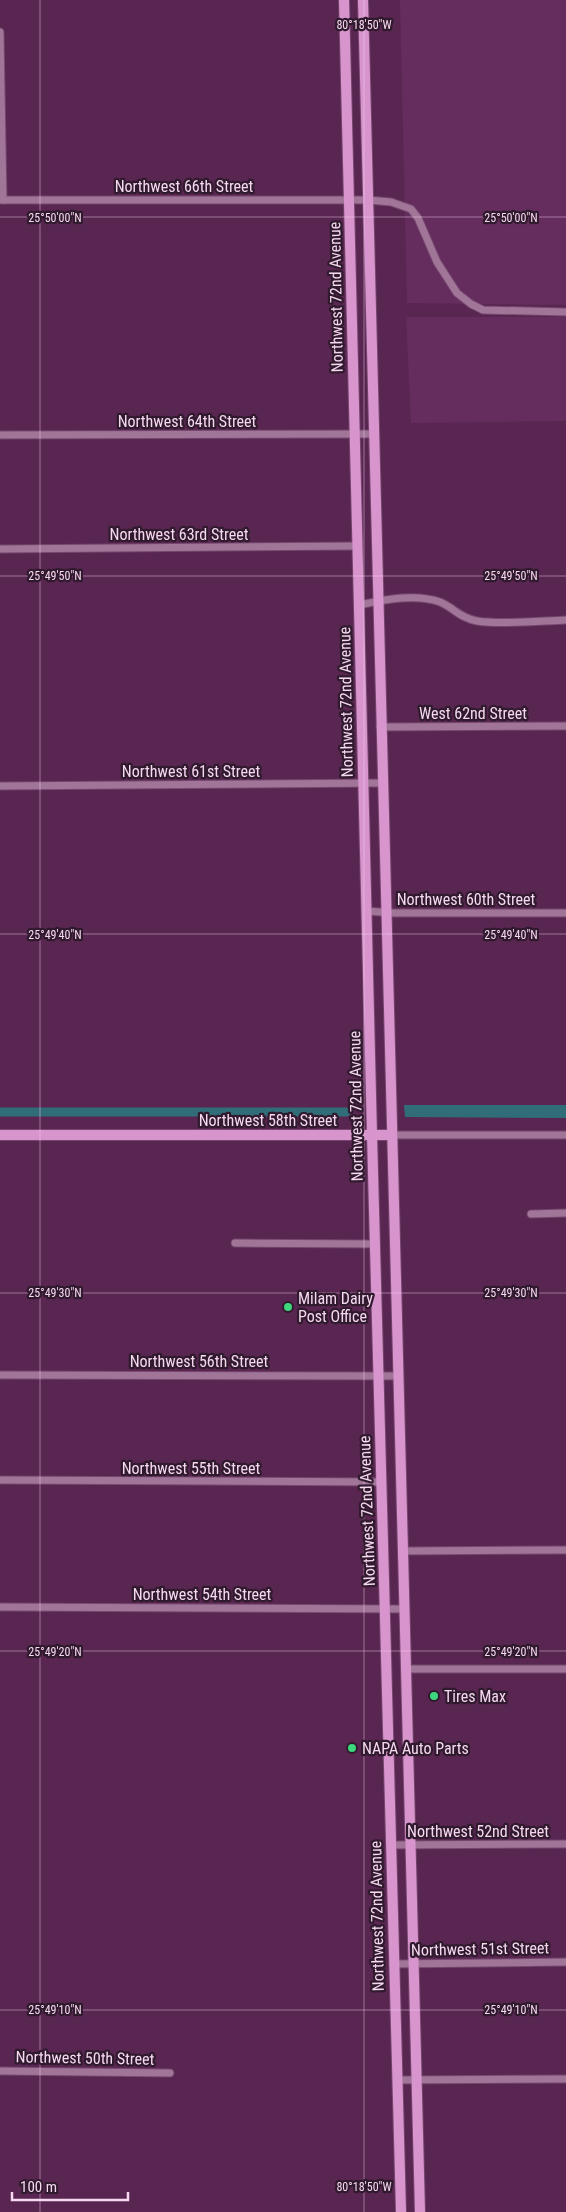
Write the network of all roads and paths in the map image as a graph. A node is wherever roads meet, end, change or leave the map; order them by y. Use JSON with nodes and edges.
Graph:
{"nodes":[{"id":1,"x":344,"y":0,"type":"edge"},
{"id":2,"x":363,"y":0,"type":"edge"},
{"id":3,"x":0,"y":32,"type":"edge"},
{"id":4,"x":1,"y":200,"type":"edge"},
{"id":5,"x":348,"y":200,"type":"junction"},
{"id":6,"x":368,"y":200,"type":"junction"},
{"id":7,"x":566,"y":312,"type":"edge"},
{"id":8,"x":354,"y":434,"type":"junction"},
{"id":9,"x":373,"y":434,"type":"junction"},
{"id":10,"x":0,"y":435,"type":"edge"},
{"id":11,"x":358,"y":546,"type":"junction"},
{"id":12,"x":0,"y":549,"type":"edge"},
{"id":13,"x":378,"y":602,"type":"junction"},
{"id":14,"x":359,"y":605,"type":"junction"},
{"id":15,"x":566,"y":620,"type":"edge"},
{"id":16,"x":566,"y":726,"type":"edge"},
{"id":17,"x":380,"y":727,"type":"junction"},
{"id":18,"x":363,"y":783,"type":"junction"},
{"id":19,"x":382,"y":783,"type":"junction"},
{"id":20,"x":0,"y":786,"type":"edge"},
{"id":21,"x":366,"y":911,"type":"junction"},
{"id":22,"x":385,"y":913,"type":"junction"},
{"id":23,"x":566,"y":913,"type":"edge"},
{"id":24,"x":0,"y":1135,"type":"edge"},
{"id":25,"x":372,"y":1135,"type":"junction"},
{"id":26,"x":392,"y":1135,"type":"junction"},
{"id":27,"x":566,"y":1136,"type":"edge"},
{"id":28,"x":566,"y":1213,"type":"edge"},
{"id":29,"x":531,"y":1214,"type":"dead end"},
{"id":30,"x":235,"y":1243,"type":"dead end"},
{"id":31,"x":375,"y":1244,"type":"junction"},
{"id":32,"x":0,"y":1375,"type":"edge"},
{"id":33,"x":378,"y":1376,"type":"junction"},
{"id":34,"x":398,"y":1376,"type":"junction"},
{"id":35,"x":0,"y":1480,"type":"edge"},
{"id":36,"x":381,"y":1482,"type":"junction"},
{"id":37,"x":566,"y":1550,"type":"edge"},
{"id":38,"x":402,"y":1551,"type":"junction"},
{"id":39,"x":0,"y":1607,"type":"edge"},
{"id":40,"x":385,"y":1610,"type":"junction"},
{"id":41,"x":403,"y":1610,"type":"junction"},
{"id":42,"x":406,"y":1669,"type":"junction"},
{"id":43,"x":566,"y":1669,"type":"edge"},
{"id":44,"x":566,"y":1844,"type":"edge"},
{"id":45,"x":390,"y":1845,"type":"junction"},
{"id":46,"x":410,"y":1845,"type":"junction"},
{"id":47,"x":566,"y":1962,"type":"edge"},
{"id":48,"x":394,"y":1964,"type":"junction"},
{"id":49,"x":413,"y":1964,"type":"junction"},
{"id":50,"x":0,"y":2071,"type":"edge"},
{"id":51,"x":170,"y":2073,"type":"dead end"},
{"id":52,"x":566,"y":2079,"type":"edge"},
{"id":53,"x":397,"y":2080,"type":"junction"},
{"id":54,"x":416,"y":2080,"type":"junction"},
{"id":55,"x":402,"y":2212,"type":"edge"},
{"id":56,"x":420,"y":2212,"type":"edge"}],
"edges":[{"from":1,"to":5,"type":"main road","name":"Northwest 72nd Avenue"},
{"from":2,"to":6,"type":"main road","name":"Northwest 72nd Avenue"},
{"from":3,"to":4,"type":"street"},
{"from":4,"to":5,"type":"street","name":"Northwest 66th Street"},
{"from":5,"to":6,"type":"street","name":"Northwest 66th Street"},
{"from":5,"to":8,"type":"main road","name":"Northwest 72nd Avenue"},
{"from":6,"to":7,"type":"street","name":"Northwest 66th Street"},
{"from":6,"to":9,"type":"main road","name":"Northwest 72nd Avenue"},
{"from":8,"to":9,"type":"street","name":"Northwest 64th Street"},
{"from":8,"to":10,"type":"street","name":"Northwest 64th Street"},
{"from":8,"to":11,"type":"main road","name":"Northwest 72nd Avenue"},
{"from":9,"to":13,"type":"main road","name":"Northwest 72nd Avenue"},
{"from":11,"to":12,"type":"street","name":"Northwest 63rd Street"},
{"from":11,"to":14,"type":"main road","name":"Northwest 72nd Avenue"},
{"from":13,"to":14,"type":"street"},
{"from":13,"to":15,"type":"street"},
{"from":13,"to":17,"type":"main road","name":"Northwest 72nd Avenue"},
{"from":14,"to":18,"type":"main road","name":"Northwest 72nd Avenue"},
{"from":16,"to":17,"type":"street","name":"West 62nd Street"},
{"from":17,"to":19,"type":"main road","name":"Northwest 72nd Avenue"},
{"from":18,"to":19,"type":"street","name":"Northwest 61st Street"},
{"from":18,"to":20,"type":"street","name":"Northwest 61st Street"},
{"from":18,"to":21,"type":"main road","name":"Northwest 72nd Avenue"},
{"from":19,"to":22,"type":"main road","name":"Northwest 72nd Avenue"},
{"from":21,"to":22,"type":"street","name":"Northwest 60th Street"},
{"from":21,"to":25,"type":"main road","name":"Northwest 72nd Avenue"},
{"from":22,"to":23,"type":"street","name":"Northwest 60th Street"},
{"from":22,"to":26,"type":"main road","name":"Northwest 72nd Avenue"},
{"from":24,"to":25,"type":"main road","name":"Northwest 58th Street"},
{"from":25,"to":26,"type":"main road","name":"Northwest 58th Street"},
{"from":25,"to":31,"type":"main road","name":"Northwest 72nd Avenue"},
{"from":26,"to":27,"type":"street","name":"Northwest 58th Street"},
{"from":26,"to":34,"type":"main road","name":"Northwest 72nd Avenue"},
{"from":28,"to":29,"type":"street"},
{"from":30,"to":31,"type":"street"},
{"from":31,"to":33,"type":"main road","name":"Northwest 72nd Avenue"},
{"from":32,"to":33,"type":"street","name":"Northwest 56th Street"},
{"from":33,"to":34,"type":"street","name":"Northwest 56th Street"},
{"from":33,"to":36,"type":"main road","name":"Northwest 72nd Avenue"},
{"from":34,"to":38,"type":"main road","name":"Northwest 72nd Avenue"},
{"from":35,"to":36,"type":"street","name":"Northwest 55th Street"},
{"from":36,"to":40,"type":"main road","name":"Northwest 72nd Avenue"},
{"from":37,"to":38,"type":"street"},
{"from":38,"to":41,"type":"main road","name":"Northwest 72nd Avenue"},
{"from":39,"to":40,"type":"street","name":"Northwest 54th Street"},
{"from":40,"to":41,"type":"street","name":"Northwest 54th Street"},
{"from":40,"to":45,"type":"main road","name":"Northwest 72nd Avenue"},
{"from":41,"to":42,"type":"main road","name":"Northwest 72nd Avenue"},
{"from":42,"to":43,"type":"street"},
{"from":42,"to":46,"type":"main road","name":"Northwest 72nd Avenue"},
{"from":44,"to":46,"type":"street","name":"Northwest 52nd Street"},
{"from":45,"to":46,"type":"street","name":"Northwest 52nd Street"},
{"from":45,"to":48,"type":"main road","name":"Northwest 72nd Avenue"},
{"from":46,"to":49,"type":"main road","name":"Northwest 72nd Avenue"},
{"from":47,"to":49,"type":"street","name":"Northwest 51st Street"},
{"from":48,"to":49,"type":"street","name":"Northwest 51st Street"},
{"from":48,"to":53,"type":"main road","name":"Northwest 72nd Avenue"},
{"from":49,"to":54,"type":"main road","name":"Northwest 72nd Avenue"},
{"from":50,"to":51,"type":"street","name":"Northwest 50th Street"},
{"from":52,"to":54,"type":"street"},
{"from":53,"to":54,"type":"street"},
{"from":53,"to":55,"type":"main road","name":"Northwest 72nd Avenue"},
{"from":54,"to":56,"type":"main road","name":"Northwest 72nd Avenue"}]}
